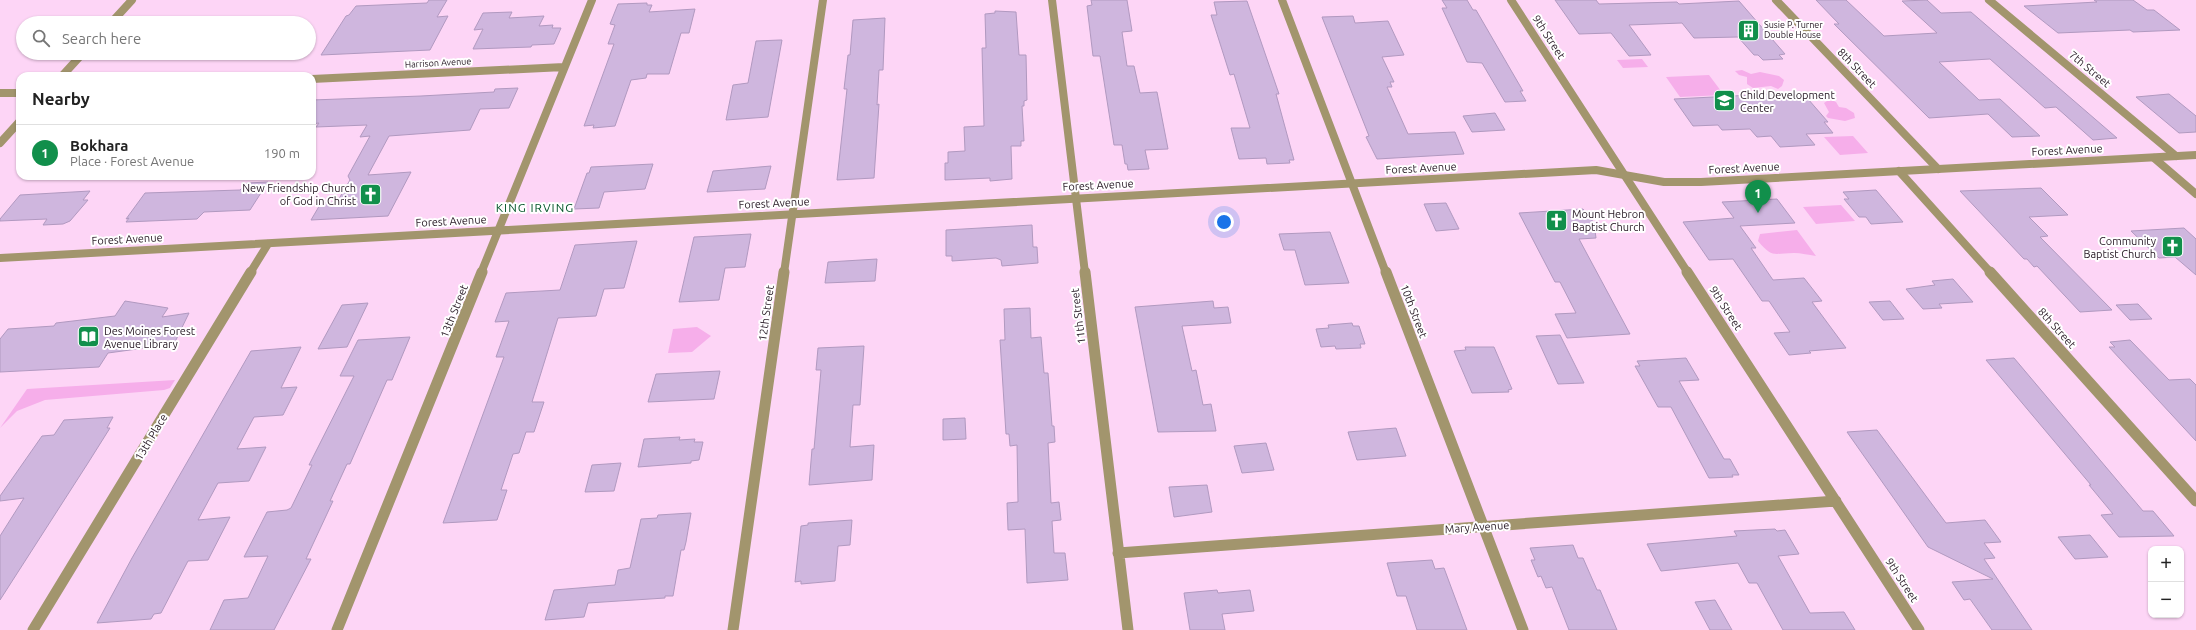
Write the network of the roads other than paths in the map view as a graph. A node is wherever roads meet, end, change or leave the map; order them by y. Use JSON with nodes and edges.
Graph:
{"nodes":[{"id":1,"x":132,"y":0,"type":"edge"},
{"id":2,"x":592,"y":0,"type":"edge"},
{"id":3,"x":823,"y":0,"type":"edge"},
{"id":4,"x":1052,"y":0,"type":"edge"},
{"id":5,"x":1282,"y":0,"type":"edge"},
{"id":6,"x":1511,"y":0,"type":"edge"},
{"id":7,"x":1776,"y":0,"type":"edge"},
{"id":8,"x":1989,"y":0,"type":"edge"},
{"id":9,"x":117,"y":16,"type":"edge"},
{"id":10,"x":77,"y":60,"type":"edge"},
{"id":11,"x":564,"y":67,"type":"junction"},
{"id":12,"x":66,"y":72,"type":"edge"},
{"id":13,"x":316,"y":79,"type":"edge"},
{"id":14,"x":16,"y":93,"type":"edge"},
{"id":15,"x":0,"y":94,"type":"edge"},
{"id":16,"x":16,"y":125,"type":"edge"},
{"id":17,"x":0,"y":143,"type":"edge"},
{"id":18,"x":2196,"y":155,"type":"edge"},
{"id":19,"x":2176,"y":156,"type":"junction"},
{"id":20,"x":2154,"y":158,"type":"junction"},
{"id":21,"x":1938,"y":169,"type":"junction"},
{"id":22,"x":1899,"y":171,"type":"junction"},
{"id":23,"x":1626,"y":176,"type":"junction"},
{"id":24,"x":1352,"y":184,"type":"junction"},
{"id":25,"x":2196,"y":194,"type":"edge"},
{"id":26,"x":1076,"y":199,"type":"junction"},
{"id":27,"x":792,"y":214,"type":"junction"},
{"id":28,"x":500,"y":230,"type":"junction"},
{"id":29,"x":268,"y":244,"type":"junction"},
{"id":30,"x":0,"y":258,"type":"edge"},
{"id":31,"x":1836,"y":501,"type":"junction"},
{"id":32,"x":2196,"y":501,"type":"edge"},
{"id":33,"x":1483,"y":527,"type":"junction"},
{"id":34,"x":1118,"y":552,"type":"junction"},
{"id":35,"x":33,"y":630,"type":"edge"},
{"id":36,"x":337,"y":630,"type":"edge"},
{"id":37,"x":733,"y":630,"type":"edge"},
{"id":38,"x":1128,"y":630,"type":"edge"},
{"id":39,"x":1523,"y":630,"type":"edge"},
{"id":40,"x":1920,"y":630,"type":"edge"}],
"edges":[{"from":1,"to":9,"type":"street"},
{"from":2,"to":11,"type":"street","name":"13th Street"},
{"from":3,"to":27,"type":"street","name":"12th Street"},
{"from":4,"to":26,"type":"street","name":"11th Street"},
{"from":5,"to":24,"type":"street","name":"10th Street"},
{"from":6,"to":23,"type":"street","name":"9th Street"},
{"from":7,"to":21,"type":"street","name":"8th Street"},
{"from":8,"to":19,"type":"street","name":"7th Street"},
{"from":10,"to":12,"type":"street"},
{"from":11,"to":13,"type":"street","name":"Harrison Avenue"},
{"from":11,"to":28,"type":"street","name":"13th Street"},
{"from":14,"to":15,"type":"street"},
{"from":16,"to":17,"type":"street"},
{"from":18,"to":19,"type":"street","name":"Forest Avenue"},
{"from":19,"to":20,"type":"street","name":"Forest Avenue"},
{"from":20,"to":21,"type":"street","name":"Forest Avenue"},
{"from":20,"to":25,"type":"street"},
{"from":21,"to":22,"type":"street","name":"Forest Avenue"},
{"from":22,"to":23,"type":"street","name":"Forest Avenue"},
{"from":22,"to":32,"type":"street","name":"8th Street"},
{"from":23,"to":24,"type":"street","name":"Forest Avenue"},
{"from":23,"to":31,"type":"street","name":"9th Street"},
{"from":24,"to":26,"type":"street","name":"Forest Avenue"},
{"from":24,"to":33,"type":"street","name":"10th Street"},
{"from":26,"to":27,"type":"street","name":"Forest Avenue"},
{"from":26,"to":34,"type":"street","name":"11th Street"},
{"from":27,"to":28,"type":"street","name":"Forest Avenue"},
{"from":27,"to":37,"type":"street","name":"12th Street"},
{"from":28,"to":29,"type":"street","name":"Forest Avenue"},
{"from":28,"to":36,"type":"street","name":"13th Street"},
{"from":29,"to":30,"type":"street","name":"Forest Avenue"},
{"from":29,"to":35,"type":"street","name":"13th Place"},
{"from":31,"to":33,"type":"street","name":"Mary Avenue"},
{"from":31,"to":40,"type":"street","name":"9th Street"},
{"from":33,"to":34,"type":"street","name":"Mary Avenue"},
{"from":33,"to":39,"type":"street","name":"10th Street"},
{"from":34,"to":38,"type":"street","name":"11th Street"}]}
